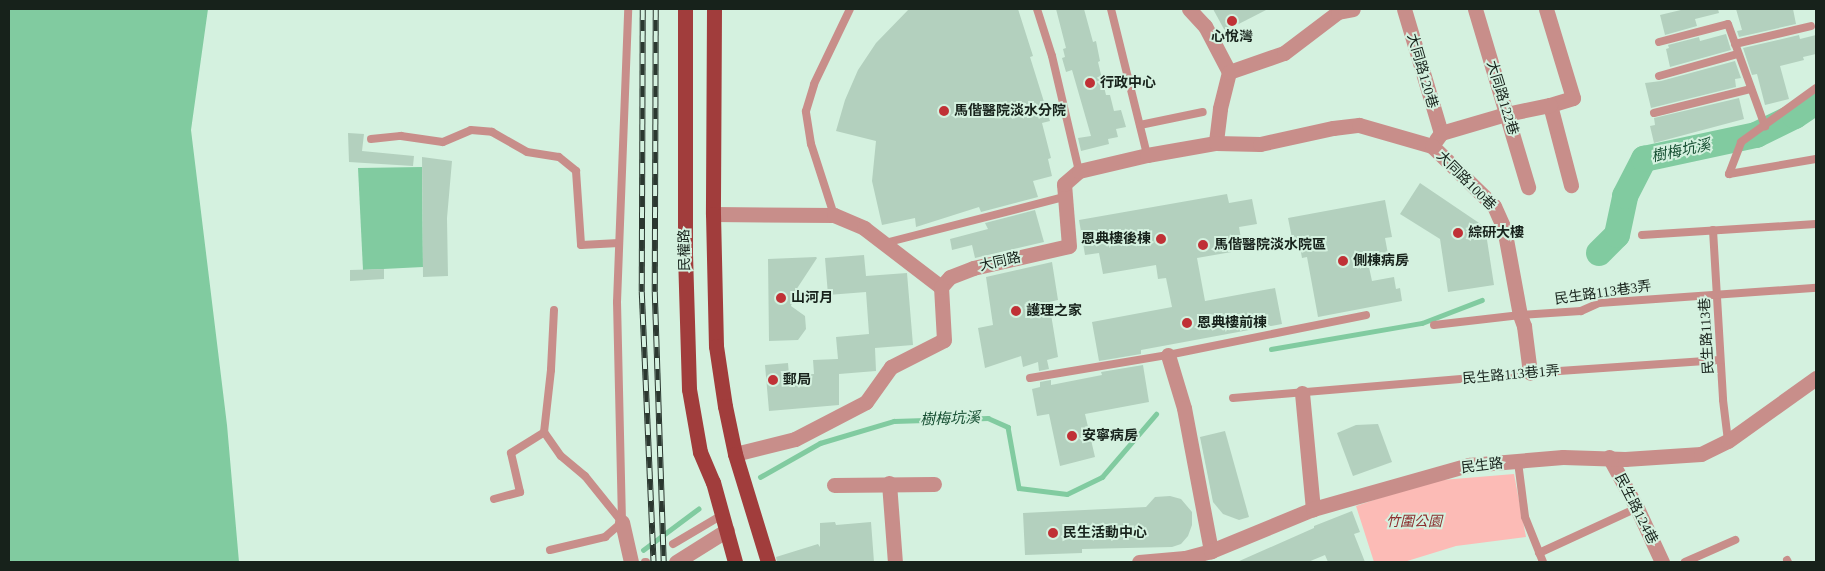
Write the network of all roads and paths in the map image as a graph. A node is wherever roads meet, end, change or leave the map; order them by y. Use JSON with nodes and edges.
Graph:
{"nodes":[{"id":1,"x":628,"y":9,"type":"edge"},
{"id":2,"x":686,"y":9,"type":"edge"},
{"id":3,"x":714,"y":9,"type":"edge"},
{"id":4,"x":850,"y":9,"type":"edge"},
{"id":5,"x":1036,"y":9,"type":"edge"},
{"id":6,"x":1111,"y":9,"type":"edge"},
{"id":7,"x":1189,"y":9,"type":"edge"},
{"id":8,"x":1353,"y":9,"type":"edge"},
{"id":9,"x":1404,"y":9,"type":"edge"},
{"id":10,"x":1475,"y":9,"type":"edge"},
{"id":11,"x":1546,"y":9,"type":"edge"},
{"id":12,"x":1337,"y":10,"type":"edge"},
{"id":13,"x":1811,"y":26,"type":"dead end"},
{"id":14,"x":1659,"y":42,"type":"dead end"},
{"id":15,"x":1735,"y":44,"type":"junction"},
{"id":16,"x":1738,"y":54,"type":"junction"},
{"id":17,"x":1229,"y":72,"type":"junction"},
{"id":18,"x":1659,"y":76,"type":"dead end"},
{"id":19,"x":1751,"y":88,"type":"junction"},
{"id":20,"x":1816,"y":88,"type":"edge"},
{"id":21,"x":1550,"y":105,"type":"junction"},
{"id":22,"x":1203,"y":112,"type":"dead end"},
{"id":23,"x":1654,"y":113,"type":"dead end"},
{"id":24,"x":1506,"y":114,"type":"junction"},
{"id":25,"x":1140,"y":125,"type":"junction"},
{"id":26,"x":1763,"y":127,"type":"junction"},
{"id":27,"x":1441,"y":133,"type":"junction"},
{"id":28,"x":371,"y":138,"type":"dead end"},
{"id":29,"x":1216,"y":143,"type":"junction"},
{"id":30,"x":1432,"y":146,"type":"junction"},
{"id":31,"x":1147,"y":155,"type":"junction"},
{"id":32,"x":1816,"y":160,"type":"edge"},
{"id":33,"x":1078,"y":171,"type":"junction"},
{"id":34,"x":1571,"y":185,"type":"dead end"},
{"id":35,"x":1528,"y":187,"type":"dead end"},
{"id":36,"x":1064,"y":197,"type":"junction"},
{"id":37,"x":713,"y":214,"type":"junction"},
{"id":38,"x":834,"y":215,"type":"junction"},
{"id":39,"x":1816,"y":224,"type":"edge"},
{"id":40,"x":1713,"y":230,"type":"junction"},
{"id":41,"x":1642,"y":235,"type":"dead end"},
{"id":42,"x":619,"y":243,"type":"junction"},
{"id":43,"x":885,"y":243,"type":"junction"},
{"id":44,"x":942,"y":287,"type":"junction"},
{"id":45,"x":1816,"y":288,"type":"edge"},
{"id":46,"x":1717,"y":295,"type":"junction"},
{"id":47,"x":554,"y":310,"type":"dead end"},
{"id":48,"x":1366,"y":315,"type":"dead end"},
{"id":49,"x":1520,"y":315,"type":"junction"},
{"id":50,"x":1434,"y":325,"type":"dead end"},
{"id":51,"x":1168,"y":355,"type":"junction"},
{"id":52,"x":1720,"y":360,"type":"junction"},
{"id":53,"x":1530,"y":373,"type":"junction"},
{"id":54,"x":1030,"y":378,"type":"dead end"},
{"id":55,"x":1816,"y":378,"type":"edge"},
{"id":56,"x":1302,"y":393,"type":"junction"},
{"id":57,"x":1233,"y":398,"type":"dead end"},
{"id":58,"x":544,"y":432,"type":"junction"},
{"id":59,"x":1728,"y":441,"type":"junction"},
{"id":60,"x":735,"y":454,"type":"junction"},
{"id":61,"x":1609,"y":457,"type":"junction"},
{"id":62,"x":1518,"y":462,"type":"junction"},
{"id":63,"x":889,"y":483,"type":"junction"},
{"id":64,"x":934,"y":484,"type":"dead end"},
{"id":65,"x":834,"y":485,"type":"dead end"},
{"id":66,"x":494,"y":499,"type":"dead end"},
{"id":67,"x":1637,"y":508,"type":"junction"},
{"id":68,"x":1312,"y":509,"type":"junction"},
{"id":69,"x":721,"y":510,"type":"junction"},
{"id":70,"x":622,"y":522,"type":"junction"},
{"id":71,"x":727,"y":530,"type":"junction"},
{"id":72,"x":1735,"y":540,"type":"dead end"},
{"id":73,"x":673,"y":544,"type":"dead end"},
{"id":74,"x":550,"y":550,"type":"dead end"},
{"id":75,"x":1211,"y":551,"type":"junction"},
{"id":76,"x":1539,"y":553,"type":"junction"},
{"id":77,"x":1185,"y":560,"type":"edge"},
{"id":78,"x":631,"y":562,"type":"edge"},
{"id":79,"x":676,"y":562,"type":"edge"},
{"id":80,"x":735,"y":562,"type":"edge"},
{"id":81,"x":768,"y":562,"type":"edge"},
{"id":82,"x":895,"y":562,"type":"edge"},
{"id":83,"x":1139,"y":562,"type":"edge"},
{"id":84,"x":1543,"y":562,"type":"edge"},
{"id":85,"x":1662,"y":562,"type":"edge"},
{"id":86,"x":1685,"y":562,"type":"edge"}],
"edges":[{"from":1,"to":42,"type":"lane"},
{"from":2,"to":69,"type":"main road","name":"民權路"},
{"from":3,"to":37,"type":"main road","name":"民權路"},
{"from":4,"to":38,"type":"lane"},
{"from":5,"to":33,"type":"lane"},
{"from":6,"to":25,"type":"lane"},
{"from":7,"to":17,"type":"street"},
{"from":8,"to":12,"type":"street"},
{"from":9,"to":27,"type":"street","name":"大同路120巷"},
{"from":10,"to":24,"type":"street","name":"大同路122巷"},
{"from":11,"to":21,"type":"street"},
{"from":12,"to":17,"type":"street"},
{"from":13,"to":15,"type":"lane"},
{"from":14,"to":15,"type":"lane"},
{"from":15,"to":16,"type":"lane"},
{"from":16,"to":18,"type":"lane"},
{"from":16,"to":19,"type":"lane"},
{"from":17,"to":29,"type":"street"},
{"from":19,"to":23,"type":"lane"},
{"from":19,"to":26,"type":"lane"},
{"from":20,"to":26,"type":"lane"},
{"from":21,"to":24,"type":"street"},
{"from":21,"to":34,"type":"street"},
{"from":22,"to":25,"type":"lane"},
{"from":24,"to":27,"type":"street"},
{"from":24,"to":35,"type":"street","name":"大同路122巷"},
{"from":25,"to":31,"type":"lane"},
{"from":26,"to":32,"type":"lane"},
{"from":27,"to":30,"type":"street"},
{"from":28,"to":42,"type":"lane"},
{"from":29,"to":30,"type":"street","name":"大同路100巷"},
{"from":29,"to":31,"type":"street"},
{"from":30,"to":49,"type":"street","name":"大同路100巷"},
{"from":31,"to":33,"type":"street"},
{"from":33,"to":36,"type":"street","name":"大同路"},
{"from":36,"to":43,"type":"lane"},
{"from":36,"to":44,"type":"street","name":"大同路"},
{"from":37,"to":38,"type":"street"},
{"from":37,"to":60,"type":"main road","name":"民權路"},
{"from":38,"to":43,"type":"street"},
{"from":39,"to":40,"type":"lane"},
{"from":40,"to":41,"type":"lane"},
{"from":40,"to":46,"type":"lane","name":"民生路113巷"},
{"from":42,"to":70,"type":"lane"},
{"from":43,"to":44,"type":"street"},
{"from":44,"to":60,"type":"street"},
{"from":45,"to":46,"type":"lane","name":"民生路113巷3弄"},
{"from":46,"to":49,"type":"lane","name":"民生路113巷3弄"},
{"from":46,"to":52,"type":"lane","name":"民生路113巷"},
{"from":47,"to":58,"type":"lane"},
{"from":48,"to":51,"type":"lane"},
{"from":49,"to":50,"type":"lane","name":"民生路113巷3弄"},
{"from":49,"to":53,"type":"street","name":"大同路100巷"},
{"from":51,"to":54,"type":"lane"},
{"from":51,"to":75,"type":"street"},
{"from":52,"to":53,"type":"lane","name":"民生路113巷1弄"},
{"from":52,"to":59,"type":"lane","name":"民生路113巷"},
{"from":53,"to":56,"type":"lane","name":"民生路113巷1弄"},
{"from":55,"to":59,"type":"street","name":"民生路"},
{"from":56,"to":57,"type":"lane","name":"民生路113巷1弄"},
{"from":56,"to":68,"type":"street"},
{"from":58,"to":66,"type":"lane"},
{"from":58,"to":70,"type":"lane"},
{"from":59,"to":61,"type":"street","name":"民生路"},
{"from":60,"to":81,"type":"main road","name":"民權路"},
{"from":61,"to":62,"type":"street","name":"民生路"},
{"from":61,"to":67,"type":"street","name":"民生路124巷"},
{"from":62,"to":68,"type":"street","name":"民生路"},
{"from":62,"to":76,"type":"lane"},
{"from":63,"to":64,"type":"street"},
{"from":63,"to":65,"type":"street"},
{"from":63,"to":82,"type":"street"},
{"from":67,"to":76,"type":"lane"},
{"from":67,"to":85,"type":"street","name":"民生路124巷"},
{"from":68,"to":75,"type":"street","name":"民生路"},
{"from":69,"to":71,"type":"main road"},
{"from":69,"to":73,"type":"lane"},
{"from":70,"to":74,"type":"lane"},
{"from":70,"to":78,"type":"street"},
{"from":71,"to":79,"type":"street"},
{"from":71,"to":80,"type":"main road"},
{"from":72,"to":86,"type":"lane"},
{"from":75,"to":77,"type":"street","name":"民生路"},
{"from":76,"to":84,"type":"lane"},
{"from":77,"to":83,"type":"street","name":"民生路"}]}
